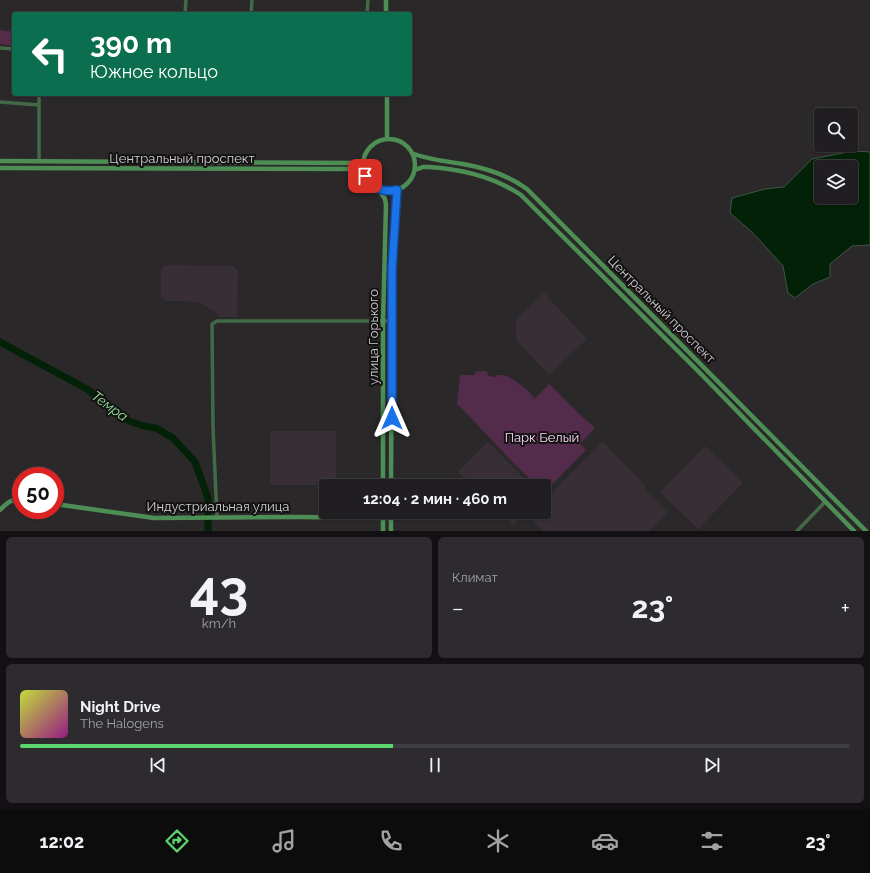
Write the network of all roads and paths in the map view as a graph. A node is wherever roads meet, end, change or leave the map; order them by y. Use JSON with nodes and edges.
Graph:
{"nodes":[{"id":1,"x":186,"y":0,"type":"edge"},
{"id":2,"x":252,"y":0,"type":"edge"},
{"id":3,"x":368,"y":0,"type":"edge"},
{"id":4,"x":386,"y":0,"type":"edge"},
{"id":5,"x":186,"y":12,"type":"edge"},
{"id":6,"x":251,"y":12,"type":"edge"},
{"id":7,"x":367,"y":12,"type":"edge"},
{"id":8,"x":386,"y":12,"type":"edge"},
{"id":9,"x":0,"y":48,"type":"edge"},
{"id":10,"x":12,"y":49,"type":"edge"},
{"id":11,"x":39,"y":96,"type":"edge"},
{"id":12,"x":386,"y":96,"type":"edge"},
{"id":13,"x":0,"y":102,"type":"edge"},
{"id":14,"x":39,"y":105,"type":"junction"},
{"id":15,"x":387,"y":138,"type":"junction"},
{"id":16,"x":414,"y":154,"type":"junction"},
{"id":17,"x":0,"y":161,"type":"edge"},
{"id":18,"x":39,"y":161,"type":"junction"},
{"id":19,"x":363,"y":163,"type":"junction"},
{"id":20,"x":0,"y":168,"type":"edge"},
{"id":21,"x":363,"y":169,"type":"junction"},
{"id":22,"x":415,"y":170,"type":"junction"},
{"id":23,"x":507,"y":176,"type":"junction"},
{"id":24,"x":503,"y":184,"type":"junction"},
{"id":25,"x":379,"y":190,"type":"junction"},
{"id":26,"x":397,"y":190,"type":"junction"},
{"id":27,"x":641,"y":304,"type":"junction"},
{"id":28,"x":636,"y":310,"type":"junction"},
{"id":29,"x":383,"y":321,"type":"junction"},
{"id":30,"x":392,"y":321,"type":"junction"},
{"id":31,"x":383,"y":479,"type":"edge"},
{"id":32,"x":391,"y":479,"type":"edge"},
{"id":33,"x":831,"y":496,"type":"junction"},
{"id":34,"x":12,"y":500,"type":"edge"},
{"id":35,"x":825,"y":502,"type":"junction"},
{"id":36,"x":64,"y":505,"type":"edge"},
{"id":37,"x":0,"y":510,"type":"edge"},
{"id":38,"x":319,"y":517,"type":"edge"},
{"id":39,"x":217,"y":518,"type":"junction"},
{"id":40,"x":383,"y":519,"type":"edge"},
{"id":41,"x":391,"y":519,"type":"edge"},
{"id":42,"x":383,"y":531,"type":"edge"},
{"id":43,"x":391,"y":531,"type":"edge"},
{"id":44,"x":797,"y":531,"type":"edge"},
{"id":45,"x":854,"y":531,"type":"edge"},
{"id":46,"x":866,"y":531,"type":"edge"}],
"edges":[{"from":1,"to":5,"type":"street"},
{"from":2,"to":6,"type":"street"},
{"from":3,"to":7,"type":"street"},
{"from":4,"to":8,"type":"main road"},
{"from":9,"to":10,"type":"street"},
{"from":11,"to":14,"type":"street"},
{"from":12,"to":15,"type":"main road"},
{"from":13,"to":14,"type":"street"},
{"from":14,"to":18,"type":"street"},
{"from":15,"to":16,"type":"main road"},
{"from":15,"to":19,"type":"main road"},
{"from":16,"to":22,"type":"main road"},
{"from":16,"to":23,"type":"main road","name":"Центральный проспект"},
{"from":17,"to":18,"type":"main road","name":"Центральный проспект"},
{"from":18,"to":19,"type":"main road","name":"Центральный проспект"},
{"from":19,"to":21,"type":"main road"},
{"from":20,"to":21,"type":"main road","name":"Центральный проспект"},
{"from":21,"to":25,"type":"main road"},
{"from":22,"to":24,"type":"main road","name":"Центральный проспект"},
{"from":22,"to":26,"type":"main road"},
{"from":23,"to":24,"type":"main road"},
{"from":23,"to":27,"type":"main road","name":"Центральный проспект"},
{"from":24,"to":28,"type":"main road","name":"Центральный проспект"},
{"from":25,"to":26,"type":"main road"},
{"from":25,"to":29,"type":"main road","name":"улица Горького"},
{"from":26,"to":30,"type":"main road","name":"улица Горького"},
{"from":27,"to":28,"type":"main road"},
{"from":27,"to":33,"type":"main road","name":"Центральный проспект"},
{"from":28,"to":35,"type":"main road","name":"Центральный проспект"},
{"from":29,"to":30,"type":"street"},
{"from":29,"to":31,"type":"main road","name":"улица Горького"},
{"from":29,"to":39,"type":"street"},
{"from":30,"to":32,"type":"main road","name":"улица Горького"},
{"from":33,"to":35,"type":"main road"},
{"from":33,"to":46,"type":"main road","name":"Центральный проспект"},
{"from":34,"to":37,"type":"main road"},
{"from":35,"to":44,"type":"street"},
{"from":35,"to":45,"type":"main road","name":"Центральный проспект"},
{"from":36,"to":39,"type":"main road","name":"Индустриальная улица"},
{"from":38,"to":39,"type":"main road","name":"Индустриальная улица"},
{"from":40,"to":42,"type":"main road"},
{"from":41,"to":43,"type":"main road"}]}
